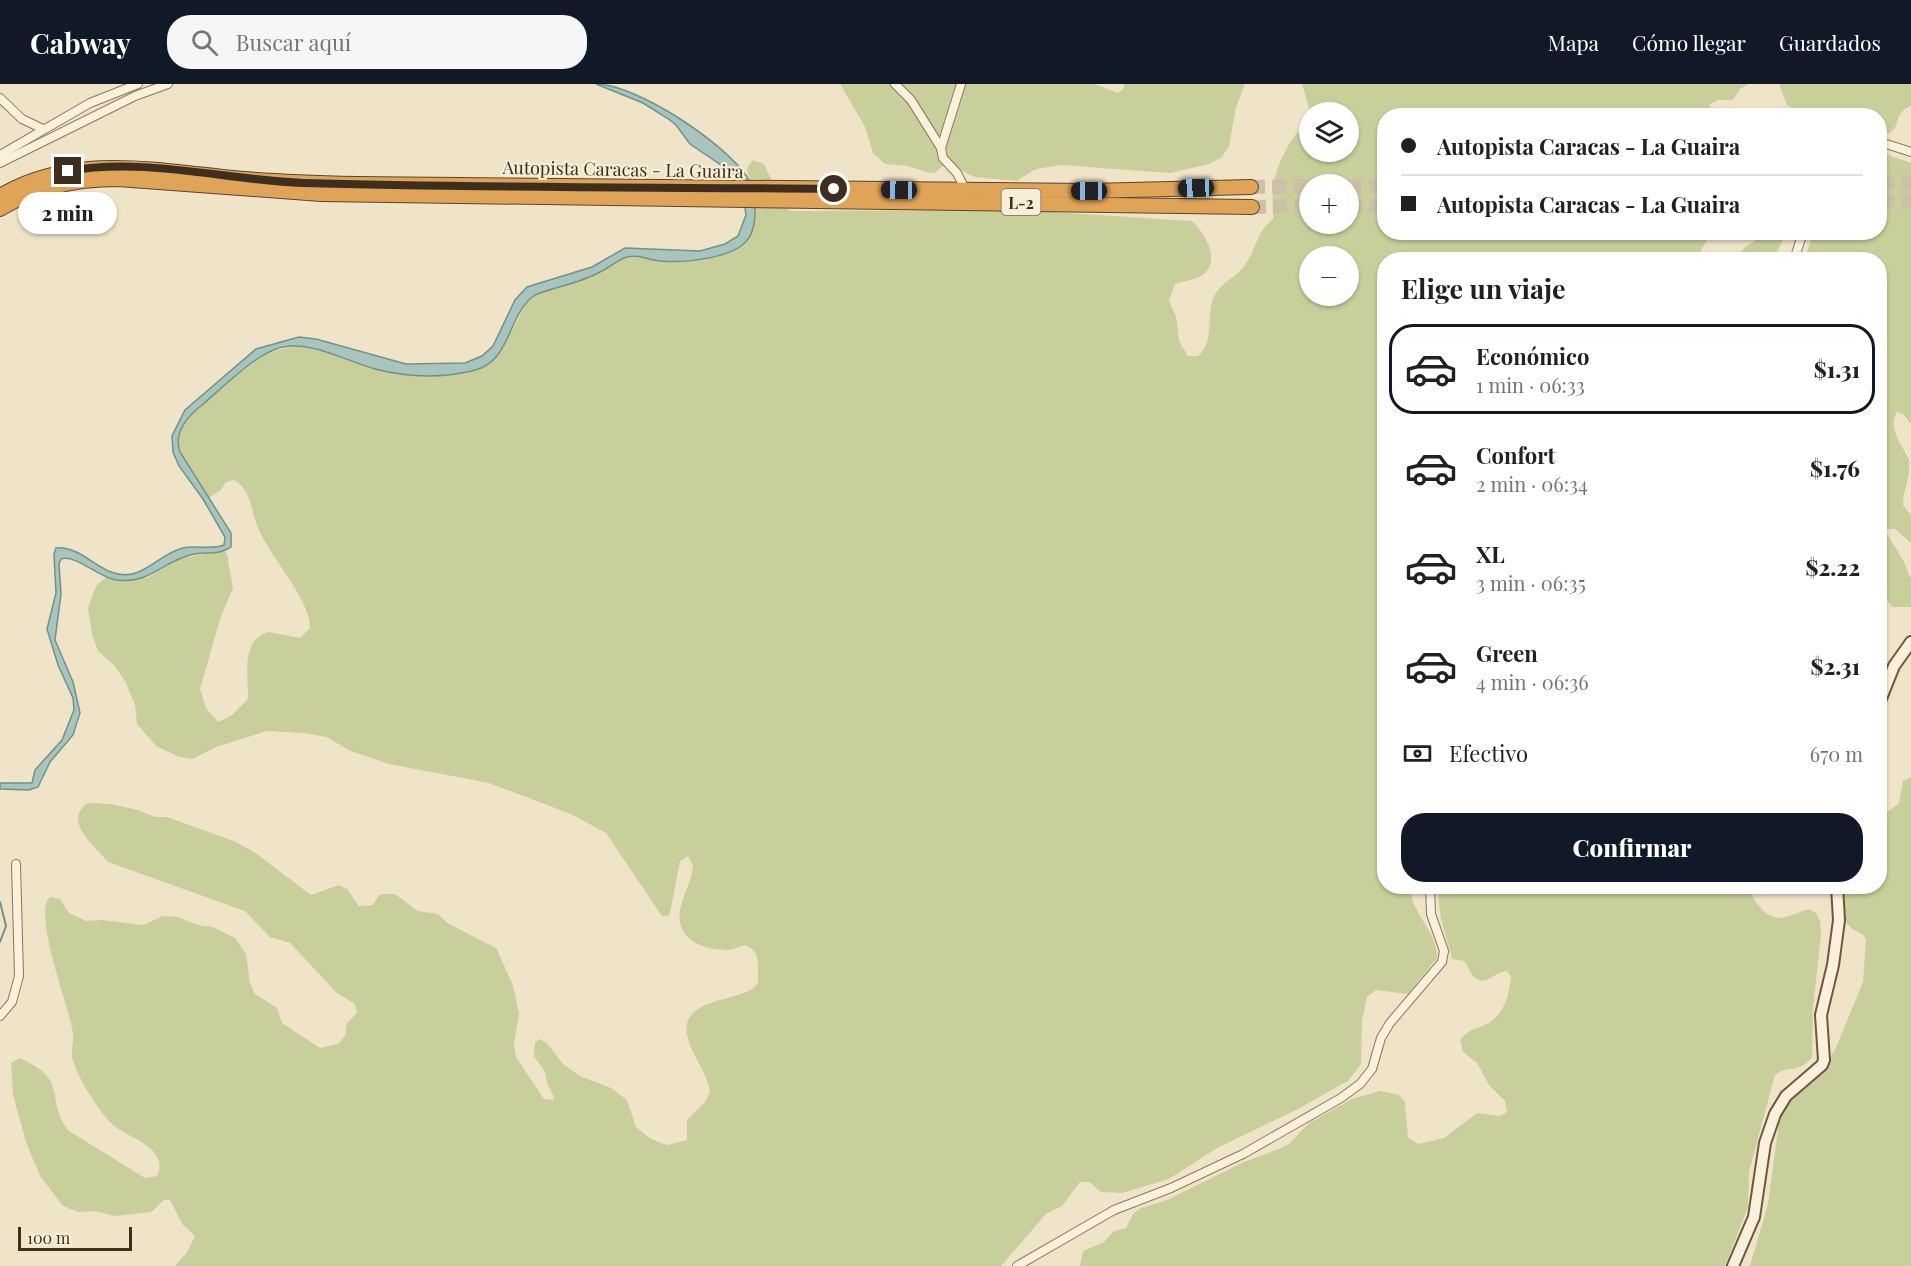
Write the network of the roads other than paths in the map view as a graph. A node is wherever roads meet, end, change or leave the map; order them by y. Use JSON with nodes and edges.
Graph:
{"nodes":[{"id":1,"x":138,"y":84,"type":"edge"},
{"id":2,"x":168,"y":84,"type":"edge"},
{"id":3,"x":895,"y":84,"type":"edge"},
{"id":4,"x":961,"y":84,"type":"edge"},
{"id":5,"x":0,"y":98,"type":"edge"},
{"id":6,"x":44,"y":129,"type":"junction"},
{"id":7,"x":1887,"y":144,"type":"edge"},
{"id":8,"x":941,"y":148,"type":"junction"},
{"id":9,"x":1911,"y":152,"type":"edge"},
{"id":10,"x":0,"y":155,"type":"edge"},
{"id":11,"x":0,"y":163,"type":"edge"},
{"id":12,"x":1251,"y":187,"type":"tunnel mouth"},
{"id":13,"x":966,"y":191,"type":"junction"},
{"id":14,"x":536,"y":192,"type":"junction"},
{"id":15,"x":790,"y":194,"type":"junction"},
{"id":16,"x":0,"y":196,"type":"edge"},
{"id":17,"x":1252,"y":207,"type":"tunnel mouth"},
{"id":18,"x":0,"y":209,"type":"edge"},
{"id":19,"x":1911,"y":642,"type":"edge"},
{"id":20,"x":1887,"y":684,"type":"edge"},
{"id":21,"x":16,"y":864,"type":"dead end"},
{"id":22,"x":1430,"y":894,"type":"edge"},
{"id":23,"x":1838,"y":894,"type":"edge"},
{"id":24,"x":0,"y":1016,"type":"edge"},
{"id":25,"x":1017,"y":1266,"type":"edge"},
{"id":26,"x":1733,"y":1266,"type":"edge"}],
"edges":[{"from":1,"to":6,"type":"street"},
{"from":2,"to":11,"type":"street"},
{"from":3,"to":8,"type":"street"},
{"from":4,"to":8,"type":"street"},
{"from":5,"to":6,"type":"street"},
{"from":6,"to":10,"type":"street"},
{"from":7,"to":9,"type":"street"},
{"from":8,"to":13,"type":"street"},
{"from":12,"to":13,"type":"highway","name":"Autopista Caracas - La Guaira","number":"L-2"},
{"from":13,"to":15,"type":"highway","name":"Autopista Caracas - La Guaira","number":"L-2"},
{"from":14,"to":15,"type":"highway","name":"Autopista Caracas - La Guaira","number":"L-2"},
{"from":14,"to":16,"type":"highway","name":"Autopista Caracas - La Guaira","number":"L-2"},
{"from":14,"to":18,"type":"highway","name":"Autopista Caracas - La Guaira","number":"L-2"},
{"from":15,"to":17,"type":"highway","name":"Autopista Caracas - La Guaira","number":"L-2"},
{"from":19,"to":20,"type":"main road"},
{"from":21,"to":24,"type":"street"},
{"from":22,"to":25,"type":"street"},
{"from":23,"to":26,"type":"main road"}]}
